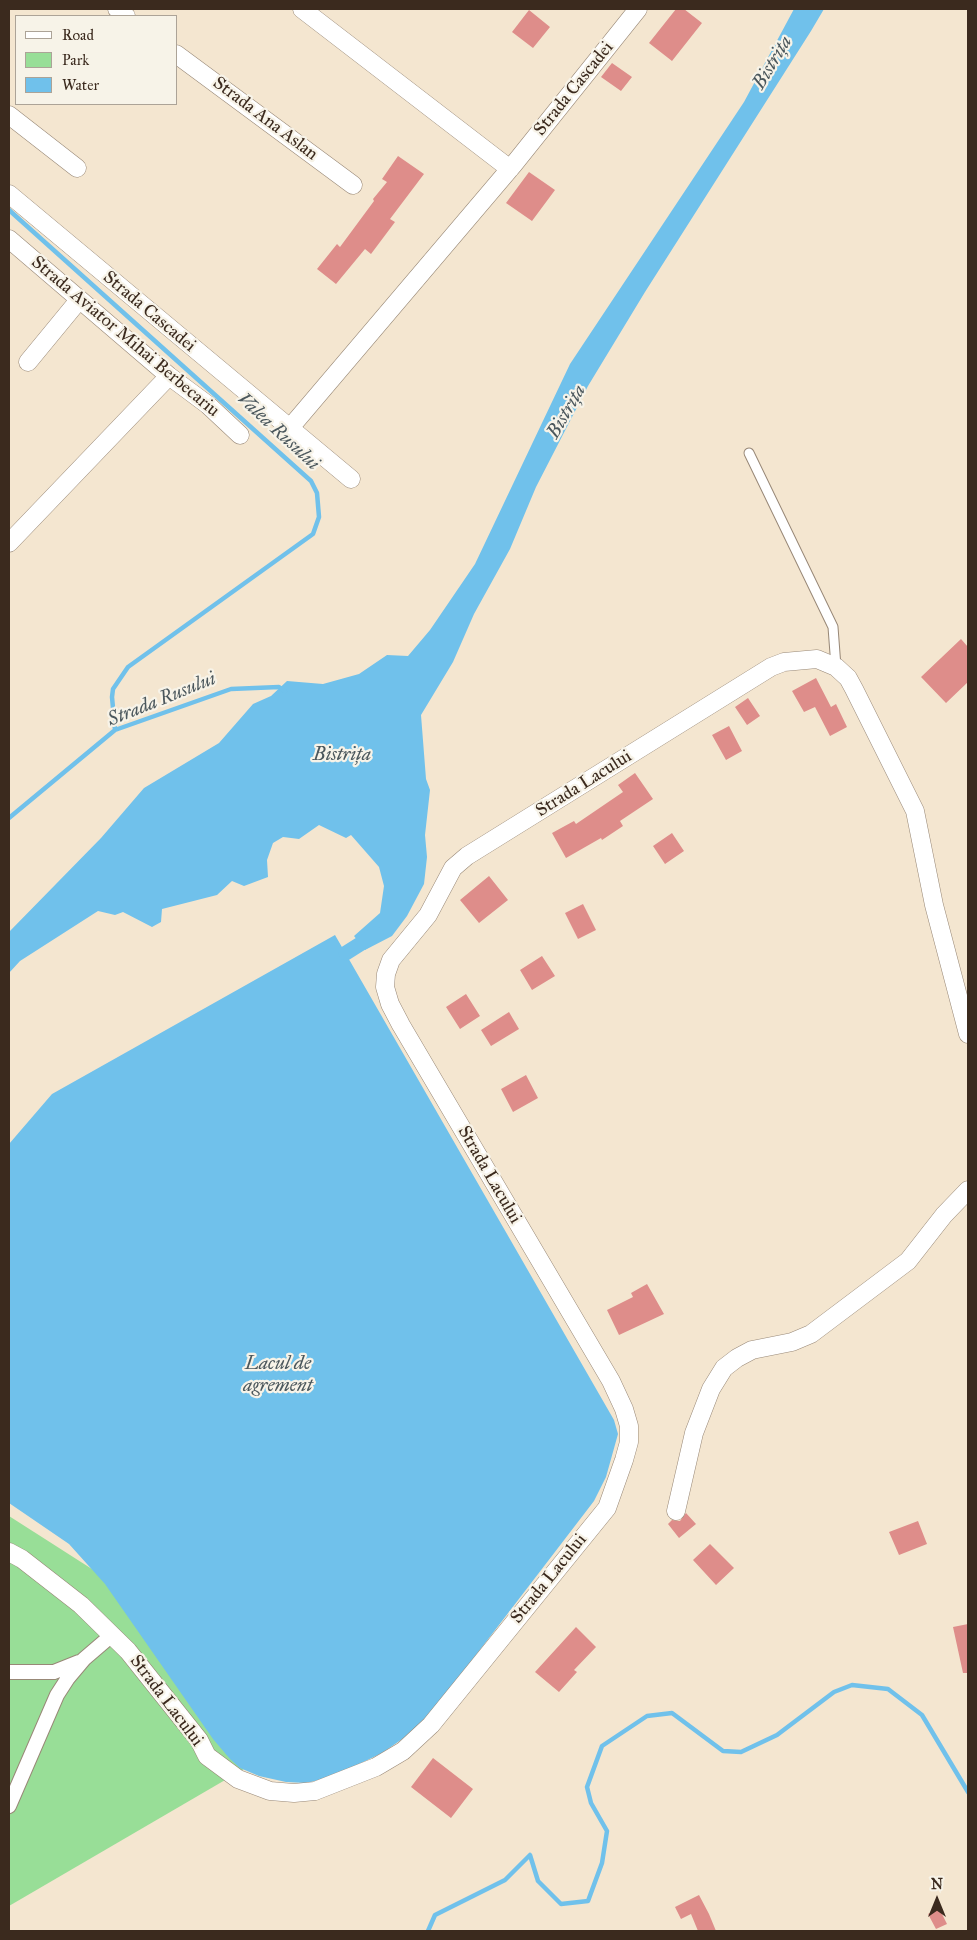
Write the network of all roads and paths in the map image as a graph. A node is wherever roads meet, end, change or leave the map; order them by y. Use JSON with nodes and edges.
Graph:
{"nodes":[{"id":1,"x":302,"y":9,"type":"edge"},
{"id":2,"x":638,"y":9,"type":"edge"},
{"id":3,"x":178,"y":55,"type":"edge"},
{"id":4,"x":9,"y":115,"type":"edge"},
{"id":5,"x":77,"y":168,"type":"dead end"},
{"id":6,"x":510,"y":169,"type":"junction"},
{"id":7,"x":353,"y":185,"type":"dead end"},
{"id":8,"x":9,"y":194,"type":"edge"},
{"id":9,"x":9,"y":239,"type":"edge"},
{"id":10,"x":79,"y":300,"type":"junction"},
{"id":11,"x":28,"y":362,"type":"dead end"},
{"id":12,"x":169,"y":376,"type":"junction"},
{"id":13,"x":290,"y":429,"type":"junction"},
{"id":14,"x":240,"y":435,"type":"dead end"},
{"id":15,"x":749,"y":453,"type":"dead end"},
{"id":16,"x":351,"y":479,"type":"dead end"},
{"id":17,"x":9,"y":543,"type":"edge"},
{"id":18,"x":836,"y":667,"type":"junction"},
{"id":19,"x":968,"y":1034,"type":"edge"},
{"id":20,"x":968,"y":1190,"type":"edge"},
{"id":21,"x":676,"y":1511,"type":"dead end"},
{"id":22,"x":9,"y":1552,"type":"edge"},
{"id":23,"x":112,"y":1635,"type":"junction"},
{"id":24,"x":84,"y":1659,"type":"junction"},
{"id":25,"x":9,"y":1672,"type":"edge"},
{"id":26,"x":9,"y":1806,"type":"edge"}],
"edges":[{"from":1,"to":6,"type":"street"},
{"from":2,"to":6,"type":"street","name":"Strada Cascadei"},
{"from":3,"to":7,"type":"street","name":"Strada Ana Aslan"},
{"from":4,"to":5,"type":"street"},
{"from":6,"to":13,"type":"street","name":"Strada Cascadei"},
{"from":8,"to":13,"type":"street","name":"Strada Cascadei"},
{"from":9,"to":10,"type":"street","name":"Strada Aviator Mihai Berbecariu"},
{"from":10,"to":11,"type":"street"},
{"from":10,"to":12,"type":"street","name":"Strada Aviator Mihai Berbecariu"},
{"from":12,"to":14,"type":"street","name":"Strada Aviator Mihai Berbecariu"},
{"from":12,"to":17,"type":"street"},
{"from":13,"to":16,"type":"street","name":"Strada Cascadei"},
{"from":15,"to":18,"type":"lane"},
{"from":18,"to":19,"type":"street"},
{"from":18,"to":23,"type":"street","name":"Strada Lacului"},
{"from":20,"to":21,"type":"street"},
{"from":22,"to":23,"type":"street","name":"Strada Lacului"},
{"from":23,"to":24,"type":"street"},
{"from":24,"to":25,"type":"street"},
{"from":24,"to":26,"type":"street"}]}
